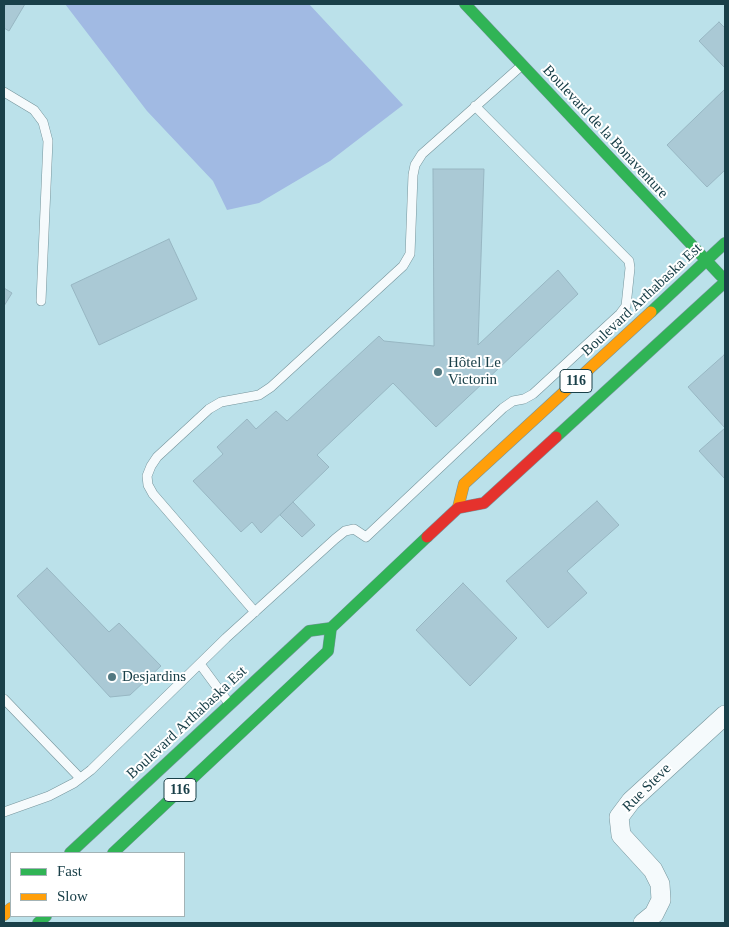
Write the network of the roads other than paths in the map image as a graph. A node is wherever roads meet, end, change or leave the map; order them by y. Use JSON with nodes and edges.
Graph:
{"nodes":[{"id":1,"x":465,"y":4,"type":"edge"},
{"id":2,"x":522,"y":65,"type":"junction"},
{"id":3,"x":4,"y":92,"type":"edge"},
{"id":4,"x":475,"y":106,"type":"junction"},
{"id":5,"x":725,"y":243,"type":"edge"},
{"id":6,"x":707,"y":262,"type":"junction"},
{"id":7,"x":725,"y":281,"type":"edge"},
{"id":8,"x":41,"y":302,"type":"dead end"},
{"id":9,"x":458,"y":508,"type":"junction"},
{"id":10,"x":255,"y":612,"type":"junction"},
{"id":11,"x":331,"y":628,"type":"junction"},
{"id":12,"x":200,"y":664,"type":"junction"},
{"id":13,"x":4,"y":699,"type":"edge"},
{"id":14,"x":725,"y":714,"type":"edge"},
{"id":15,"x":239,"y":716,"type":"junction"},
{"id":16,"x":80,"y":778,"type":"junction"},
{"id":17,"x":4,"y":812,"type":"edge"},
{"id":18,"x":71,"y":852,"type":"edge"},
{"id":19,"x":114,"y":852,"type":"edge"},
{"id":20,"x":642,"y":923,"type":"edge"}],
"edges":[{"from":1,"to":2,"type":"main road","name":"Boulevard de la Bonaventure"},
{"from":2,"to":4,"type":"lane"},
{"from":2,"to":6,"type":"main road","name":"Boulevard de la Bonaventure"},
{"from":3,"to":8,"type":"lane"},
{"from":4,"to":10,"type":"lane"},
{"from":4,"to":10,"type":"lane"},
{"from":5,"to":6,"type":"main road","name":"Boulevard Arthabaska Est","number":"116"},
{"from":6,"to":7,"type":"main road","name":"Boulevard de la Bonaventure"},
{"from":6,"to":9,"type":"main road","name":"Boulevard Arthabaska Est","number":"116"},
{"from":7,"to":9,"type":"main road","number":"116"},
{"from":9,"to":11,"type":"main road"},
{"from":10,"to":12,"type":"lane"},
{"from":11,"to":15,"type":"main road","name":"Boulevard Arthabaska Est","number":"116"},
{"from":11,"to":15,"type":"main road","name":"Boulevard Arthabaska Est","number":"116"},
{"from":12,"to":15,"type":"lane"},
{"from":12,"to":16,"type":"lane"},
{"from":13,"to":16,"type":"lane"},
{"from":14,"to":20,"type":"street","name":"Rue Steve"},
{"from":15,"to":18,"type":"main road","name":"Boulevard Arthabaska Est","number":"116"},
{"from":15,"to":19,"type":"main road","name":"Boulevard Arthabaska Est","number":"116"},
{"from":16,"to":17,"type":"lane"}]}
